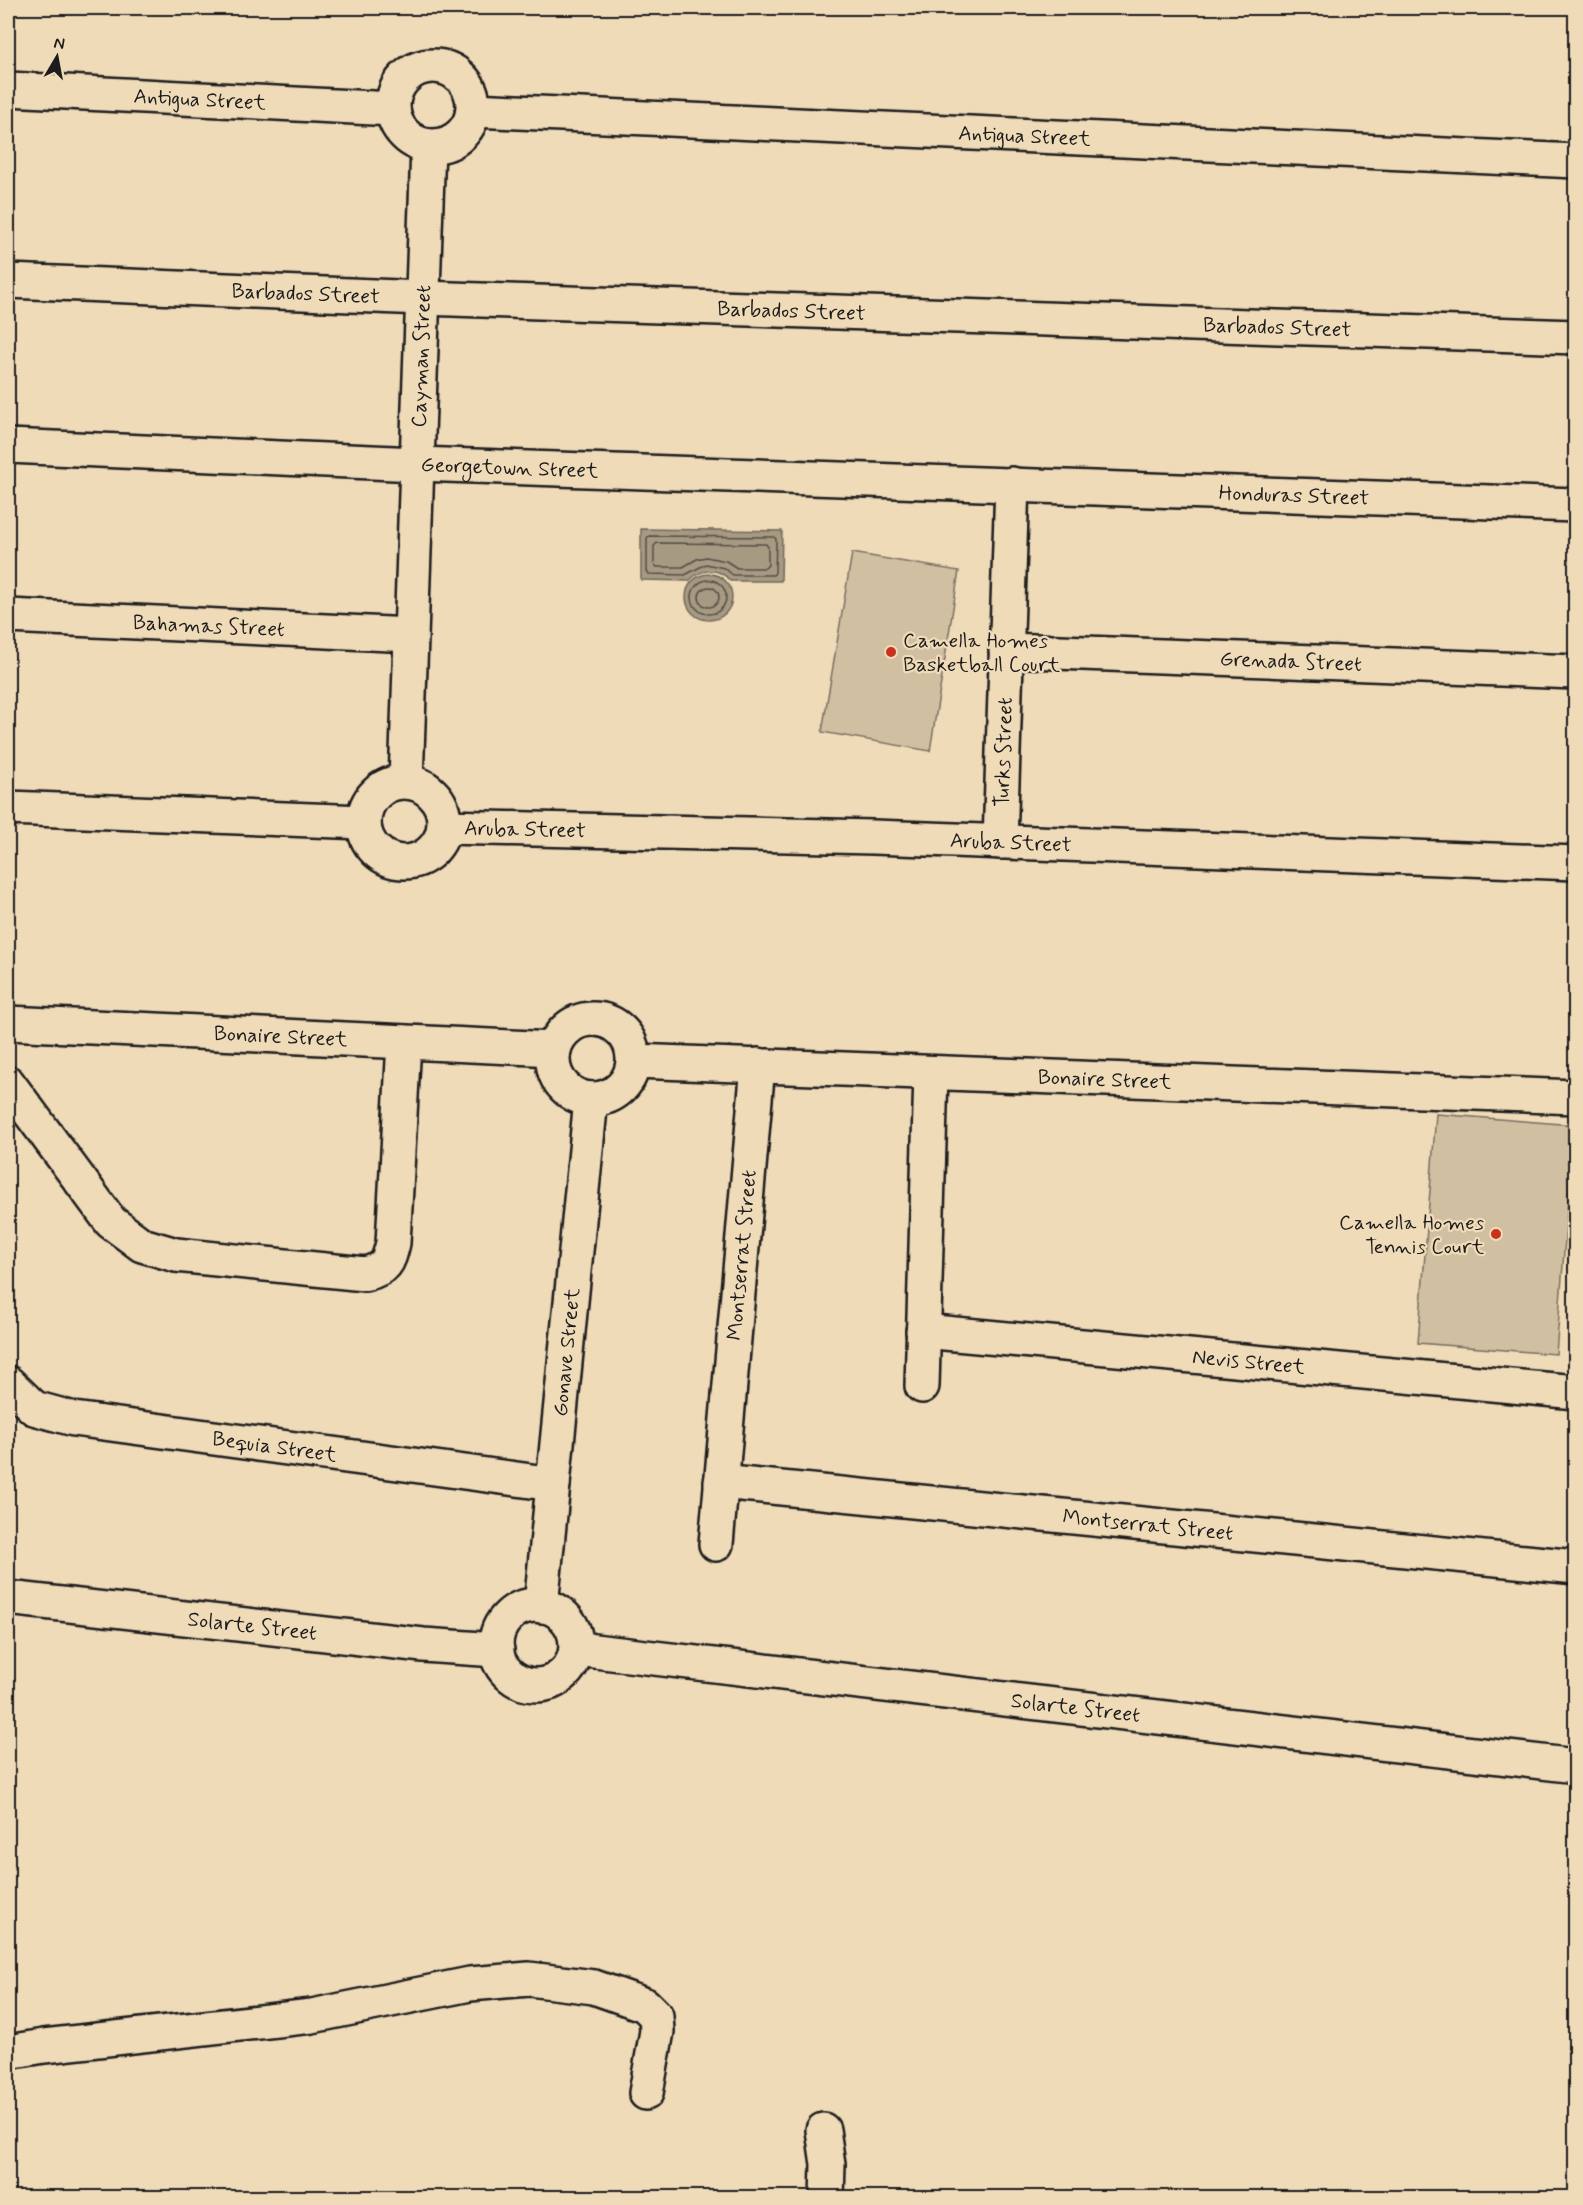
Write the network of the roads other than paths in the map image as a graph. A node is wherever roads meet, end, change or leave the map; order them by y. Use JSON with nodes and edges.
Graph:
{"nodes":[{"id":1,"x":8,"y":90,"type":"edge"},
{"id":2,"x":393,"y":109,"type":"junction"},
{"id":3,"x":473,"y":110,"type":"junction"},
{"id":4,"x":428,"y":146,"type":"junction"},
{"id":5,"x":1575,"y":161,"type":"edge"},
{"id":6,"x":8,"y":281,"type":"edge"},
{"id":7,"x":423,"y":298,"type":"junction"},
{"id":8,"x":1575,"y":337,"type":"edge"},
{"id":9,"x":8,"y":446,"type":"edge"},
{"id":10,"x":417,"y":464,"type":"junction"},
{"id":11,"x":1012,"y":484,"type":"junction"},
{"id":12,"x":1575,"y":505,"type":"edge"},
{"id":13,"x":8,"y":616,"type":"edge"},
{"id":14,"x":411,"y":635,"type":"junction"},
{"id":15,"x":1006,"y":650,"type":"junction"},
{"id":16,"x":1575,"y":672,"type":"edge"},
{"id":17,"x":406,"y":782,"type":"junction"},
{"id":18,"x":8,"y":808,"type":"edge"},
{"id":19,"x":364,"y":822,"type":"junction"},
{"id":20,"x":444,"y":827,"type":"junction"},
{"id":21,"x":1000,"y":842,"type":"junction"},
{"id":22,"x":1575,"y":863,"type":"edge"},
{"id":23,"x":8,"y":1023,"type":"edge"},
{"id":24,"x":404,"y":1042,"type":"junction"},
{"id":25,"x":554,"y":1048,"type":"junction"},
{"id":26,"x":634,"y":1061,"type":"junction"},
{"id":27,"x":758,"y":1065,"type":"junction"},
{"id":28,"x":931,"y":1073,"type":"junction"},
{"id":29,"x":8,"y":1083,"type":"edge"},
{"id":30,"x":1575,"y":1097,"type":"edge"},
{"id":31,"x":591,"y":1099,"type":"junction"},
{"id":32,"x":923,"y":1331,"type":"junction"},
{"id":33,"x":8,"y":1383,"type":"edge"},
{"id":34,"x":922,"y":1386,"type":"dead end"},
{"id":35,"x":1575,"y":1392,"type":"edge"},
{"id":36,"x":721,"y":1482,"type":"junction"},
{"id":37,"x":553,"y":1484,"type":"junction"},
{"id":38,"x":716,"y":1544,"type":"dead end"},
{"id":39,"x":1575,"y":1567,"type":"edge"},
{"id":40,"x":8,"y":1598,"type":"edge"},
{"id":41,"x":541,"y":1606,"type":"junction"},
{"id":42,"x":577,"y":1649,"type":"junction"},
{"id":43,"x":497,"y":1650,"type":"junction"},
{"id":44,"x":1575,"y":1766,"type":"edge"},
{"id":45,"x":8,"y":2052,"type":"edge"},
{"id":46,"x":646,"y":2093,"type":"dead end"},
{"id":47,"x":823,"y":2130,"type":"dead end"},
{"id":48,"x":826,"y":2198,"type":"edge"}],
"edges":[{"from":1,"to":2,"type":"street","name":"Antigua Street"},
{"from":2,"to":3,"type":"street"},
{"from":2,"to":4,"type":"street"},
{"from":3,"to":4,"type":"street"},
{"from":3,"to":5,"type":"street","name":"Antigua Street"},
{"from":4,"to":7,"type":"street","name":"Cayman Street"},
{"from":6,"to":7,"type":"street","name":"Barbados Street"},
{"from":7,"to":8,"type":"street","name":"Barbados Street"},
{"from":7,"to":10,"type":"street","name":"Cayman Street"},
{"from":9,"to":10,"type":"street","name":"Georgetown Street"},
{"from":10,"to":11,"type":"street","name":"Georgetown Street"},
{"from":10,"to":14,"type":"street","name":"Cayman Street"},
{"from":11,"to":12,"type":"street","name":"Honduras Street"},
{"from":11,"to":15,"type":"street","name":"Turks Street"},
{"from":13,"to":14,"type":"street","name":"Bahamas Street"},
{"from":14,"to":17,"type":"street","name":"Cayman Street"},
{"from":15,"to":16,"type":"street","name":"Grenada Street"},
{"from":15,"to":21,"type":"street","name":"Turks Street"},
{"from":17,"to":19,"type":"street"},
{"from":17,"to":20,"type":"street"},
{"from":18,"to":19,"type":"street"},
{"from":19,"to":20,"type":"street"},
{"from":20,"to":21,"type":"street","name":"Aruba Street"},
{"from":21,"to":22,"type":"street","name":"Aruba Street"},
{"from":23,"to":24,"type":"street","name":"Bonaire Street"},
{"from":24,"to":25,"type":"street","name":"Bonaire Street"},
{"from":24,"to":29,"type":"street"},
{"from":25,"to":26,"type":"street"},
{"from":25,"to":31,"type":"street"},
{"from":26,"to":27,"type":"street","name":"Bonaire Street"},
{"from":26,"to":31,"type":"street"},
{"from":27,"to":28,"type":"street","name":"Bonaire Street"},
{"from":27,"to":36,"type":"street","name":"Montserrat Street"},
{"from":28,"to":30,"type":"street","name":"Bonaire Street"},
{"from":28,"to":32,"type":"street"},
{"from":31,"to":37,"type":"street","name":"Gonave Street"},
{"from":32,"to":34,"type":"street"},
{"from":32,"to":35,"type":"street","name":"Nevis Street"},
{"from":33,"to":37,"type":"street","name":"Bequia Street"},
{"from":36,"to":38,"type":"street","name":"Montserrat Street"},
{"from":36,"to":39,"type":"street","name":"Montserrat Street"},
{"from":37,"to":41,"type":"street","name":"Gonave Street"},
{"from":40,"to":43,"type":"street","name":"Solarte Street"},
{"from":41,"to":42,"type":"street"},
{"from":41,"to":43,"type":"street"},
{"from":42,"to":43,"type":"street"},
{"from":42,"to":44,"type":"street","name":"Solarte Street"},
{"from":45,"to":46,"type":"street"},
{"from":47,"to":48,"type":"street"}]}
